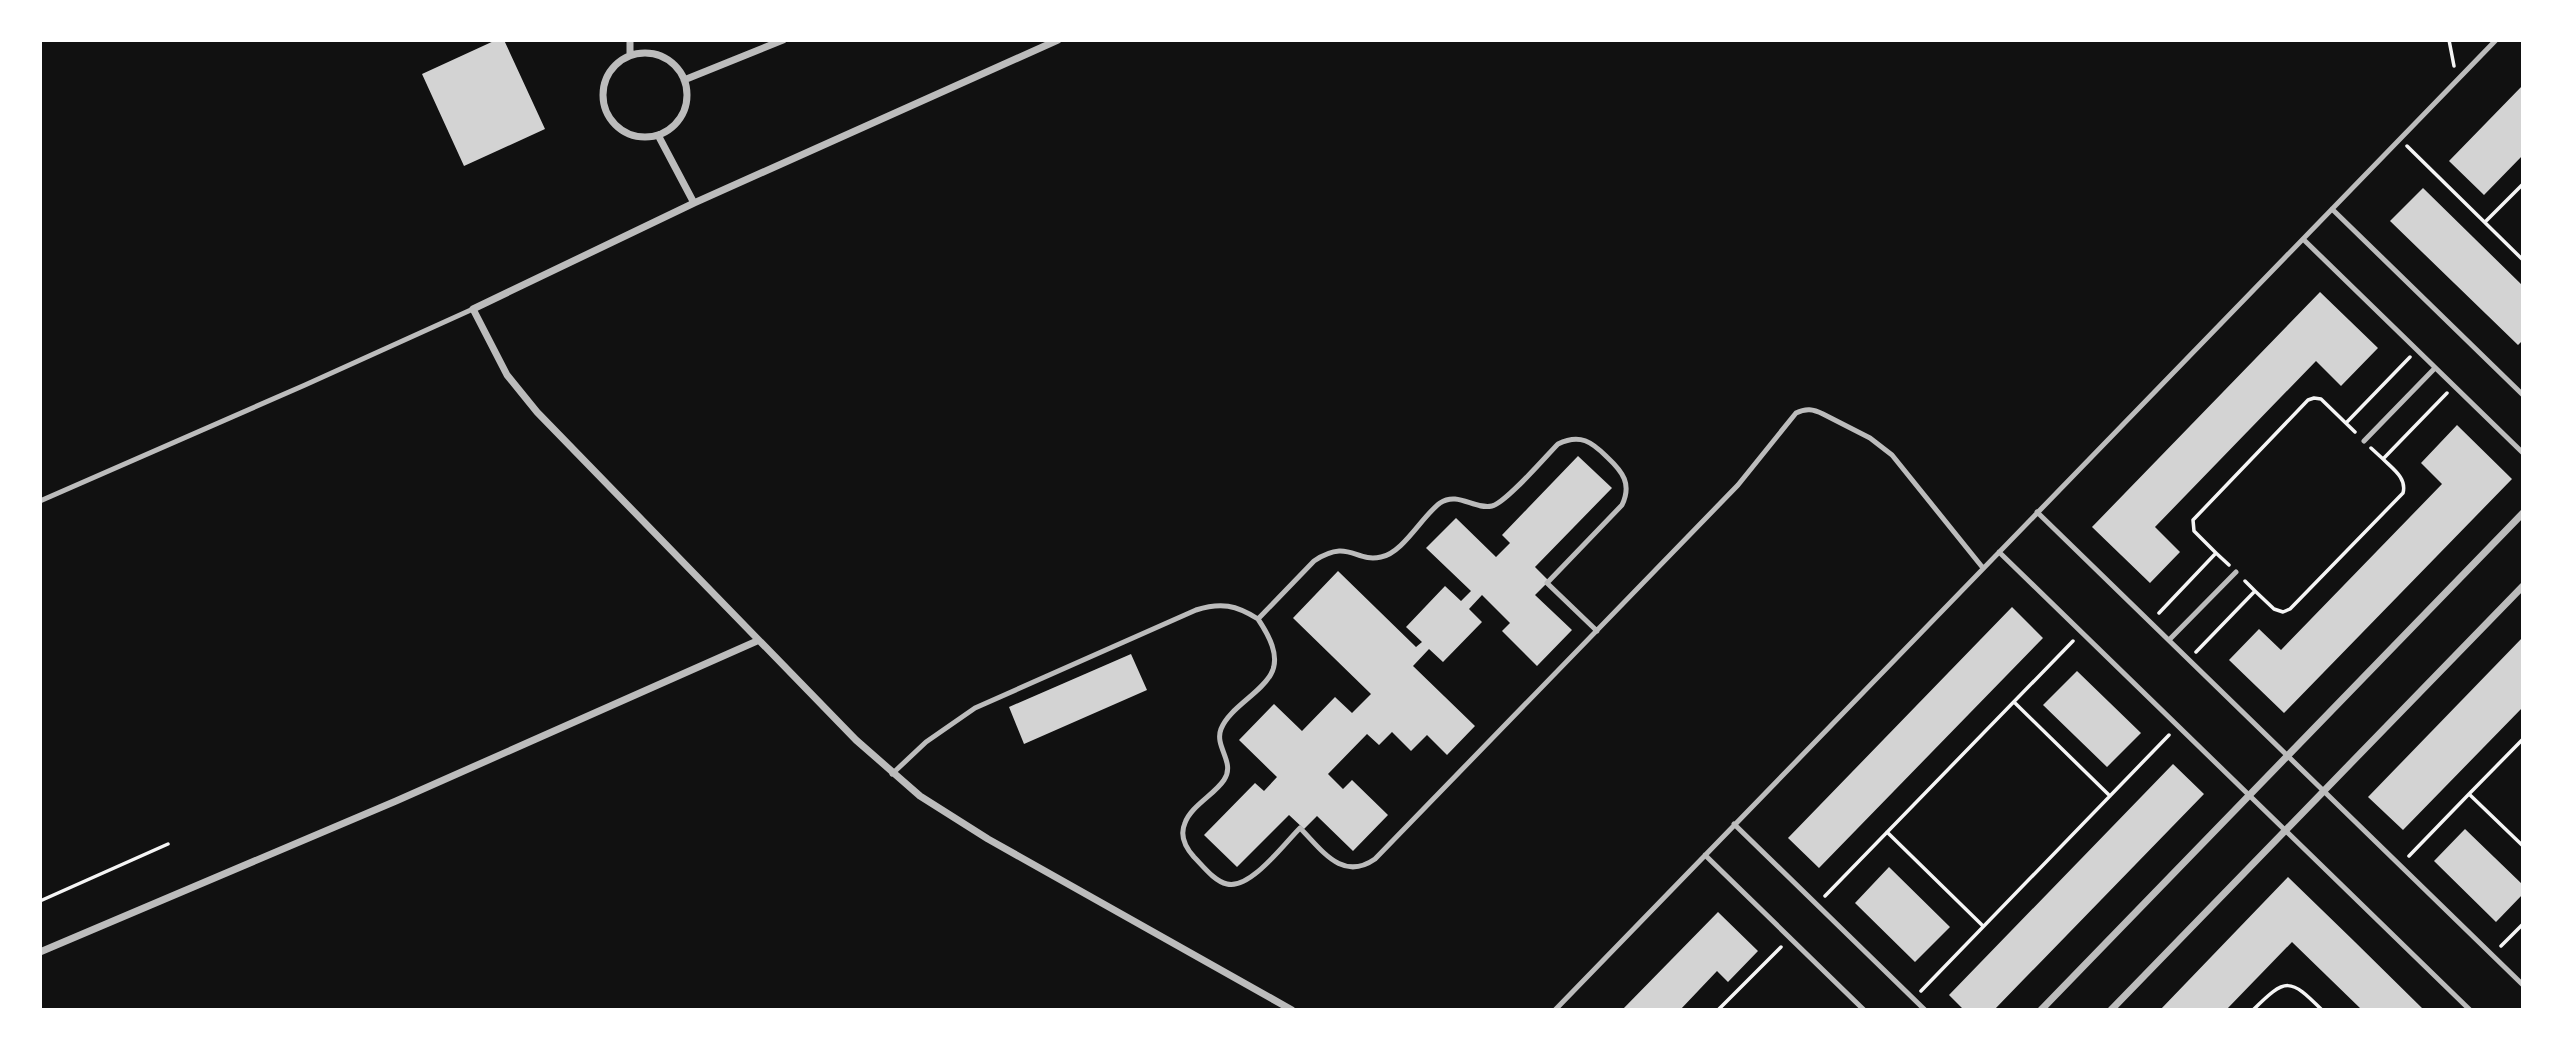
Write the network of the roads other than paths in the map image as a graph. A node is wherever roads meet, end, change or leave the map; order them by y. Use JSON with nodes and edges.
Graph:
{"nodes":[{"id":1,"x":630,"y":40,"type":"edge"},
{"id":2,"x":783,"y":40,"type":"edge"},
{"id":3,"x":1058,"y":40,"type":"edge"},
{"id":4,"x":2496,"y":40,"type":"edge"},
{"id":5,"x":631,"y":55,"type":"junction"},
{"id":6,"x":684,"y":80,"type":"junction"},
{"id":7,"x":658,"y":135,"type":"junction"},
{"id":8,"x":694,"y":203,"type":"junction"},
{"id":9,"x":2332,"y":209,"type":"junction"},
{"id":10,"x":2303,"y":239,"type":"junction"},
{"id":11,"x":473,"y":309,"type":"junction"},
{"id":12,"x":2435,"y":368,"type":"junction"},
{"id":13,"x":2523,"y":395,"type":"edge"},
{"id":14,"x":2364,"y":441,"type":"road end"},
{"id":15,"x":2523,"y":453,"type":"edge"},
{"id":16,"x":40,"y":501,"type":"edge"},
{"id":17,"x":2038,"y":512,"type":"junction"},
{"id":18,"x":2523,"y":513,"type":"edge"},
{"id":19,"x":2000,"y":552,"type":"junction"},
{"id":20,"x":1983,"y":569,"type":"junction"},
{"id":21,"x":2236,"y":572,"type":"dead end"},
{"id":22,"x":2523,"y":586,"type":"edge"},
{"id":23,"x":1258,"y":619,"type":"junction"},
{"id":24,"x":1597,"y":631,"type":"junction"},
{"id":25,"x":2169,"y":640,"type":"junction"},
{"id":26,"x":757,"y":641,"type":"junction"},
{"id":27,"x":2288,"y":756,"type":"junction"},
{"id":28,"x":892,"y":774,"type":"junction"},
{"id":29,"x":2323,"y":791,"type":"junction"},
{"id":30,"x":2249,"y":795,"type":"junction"},
{"id":31,"x":1734,"y":824,"type":"junction"},
{"id":32,"x":2285,"y":830,"type":"junction"},
{"id":33,"x":1705,"y":855,"type":"junction"},
{"id":34,"x":40,"y":952,"type":"edge"},
{"id":35,"x":2523,"y":985,"type":"edge"},
{"id":36,"x":1292,"y":1010,"type":"edge"},
{"id":37,"x":1555,"y":1010,"type":"edge"},
{"id":38,"x":1864,"y":1010,"type":"edge"},
{"id":39,"x":1925,"y":1010,"type":"edge"},
{"id":40,"x":2041,"y":1010,"type":"edge"},
{"id":41,"x":2111,"y":1010,"type":"edge"},
{"id":42,"x":2470,"y":1010,"type":"edge"}],
"edges":[{"from":1,"to":5,"type":"street"},
{"from":2,"to":6,"type":"street"},
{"from":3,"to":8,"type":"street"},
{"from":4,"to":9,"type":"lane"},
{"from":5,"to":6,"type":"street"},
{"from":5,"to":7,"type":"street"},
{"from":6,"to":7,"type":"street"},
{"from":7,"to":8,"type":"street"},
{"from":8,"to":11,"type":"street"},
{"from":9,"to":10,"type":"lane"},
{"from":9,"to":13,"type":"lane"},
{"from":10,"to":12,"type":"lane"},
{"from":10,"to":17,"type":"lane"},
{"from":11,"to":16,"type":"lane"},
{"from":11,"to":26,"type":"street"},
{"from":12,"to":14,"type":"lane"},
{"from":12,"to":15,"type":"lane"},
{"from":17,"to":19,"type":"lane"},
{"from":17,"to":25,"type":"lane"},
{"from":18,"to":27,"type":"street"},
{"from":19,"to":20,"type":"lane"},
{"from":19,"to":30,"type":"lane"},
{"from":20,"to":24,"type":"lane"},
{"from":20,"to":31,"type":"lane"},
{"from":21,"to":25,"type":"lane"},
{"from":22,"to":29,"type":"street"},
{"from":23,"to":24,"type":"lane"},
{"from":23,"to":24,"type":"lane"},
{"from":23,"to":28,"type":"lane"},
{"from":25,"to":27,"type":"lane"},
{"from":26,"to":28,"type":"street"},
{"from":26,"to":34,"type":"street"},
{"from":27,"to":29,"type":"lane"},
{"from":27,"to":30,"type":"street"},
{"from":28,"to":36,"type":"street"},
{"from":29,"to":32,"type":"street"},
{"from":29,"to":35,"type":"lane"},
{"from":30,"to":32,"type":"lane"},
{"from":30,"to":40,"type":"street"},
{"from":31,"to":33,"type":"lane"},
{"from":31,"to":39,"type":"lane"},
{"from":32,"to":41,"type":"street"},
{"from":32,"to":42,"type":"lane"},
{"from":33,"to":37,"type":"lane"},
{"from":33,"to":38,"type":"lane"}]}
